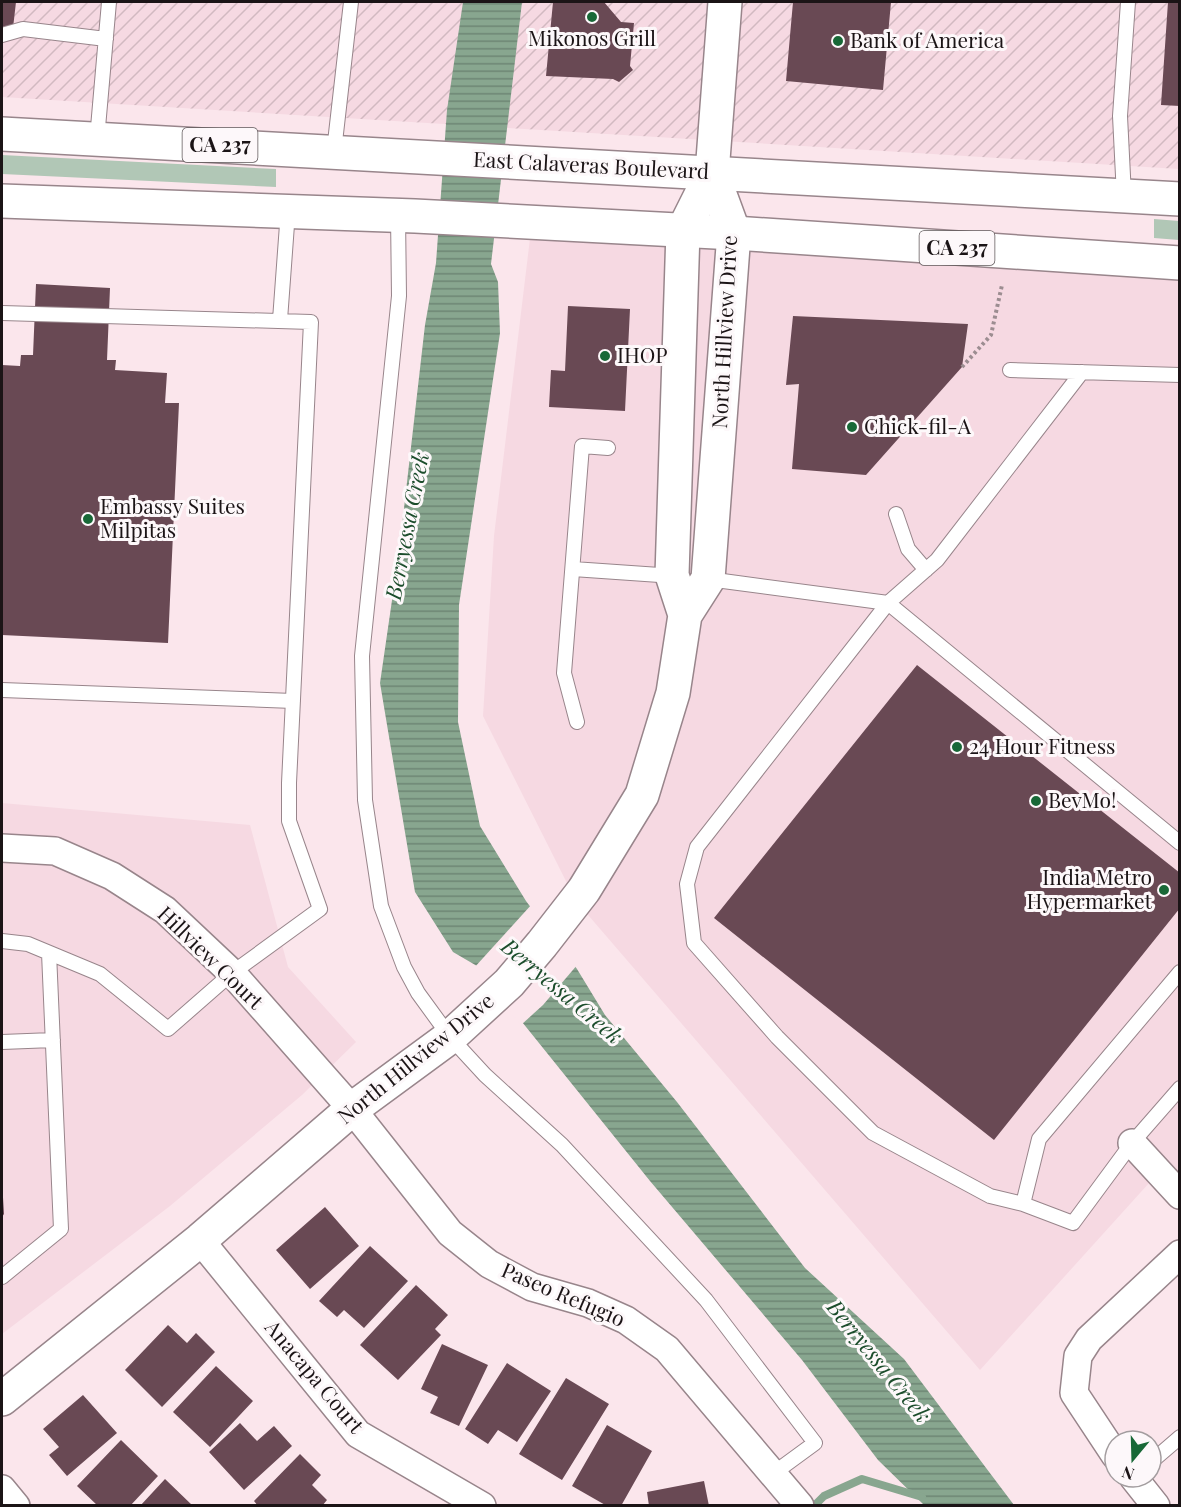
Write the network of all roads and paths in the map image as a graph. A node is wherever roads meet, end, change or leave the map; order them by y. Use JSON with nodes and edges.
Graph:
{"nodes":[{"id":1,"x":109,"y":2,"type":"edge"},
{"id":2,"x":351,"y":2,"type":"edge"},
{"id":3,"x":725,"y":2,"type":"edge"},
{"id":4,"x":1128,"y":2,"type":"edge"},
{"id":5,"x":2,"y":34,"type":"edge"},
{"id":6,"x":106,"y":39,"type":"junction"},
{"id":7,"x":2,"y":134,"type":"edge"},
{"id":8,"x":97,"y":139,"type":"junction"},
{"id":9,"x":334,"y":151,"type":"junction"},
{"id":10,"x":712,"y":173,"type":"junction"},
{"id":11,"x":1124,"y":196,"type":"junction"},
{"id":12,"x":1179,"y":199,"type":"edge"},
{"id":13,"x":2,"y":201,"type":"edge"},
{"id":14,"x":288,"y":210,"type":"junction"},
{"id":15,"x":398,"y":215,"type":"junction"},
{"id":16,"x":683,"y":231,"type":"junction"},
{"id":17,"x":734,"y":233,"type":"junction"},
{"id":18,"x":1179,"y":263,"type":"edge"},
{"id":19,"x":1002,"y":285,"type":"dead end"},
{"id":20,"x":2,"y":313,"type":"edge"},
{"id":21,"x":280,"y":320,"type":"junction"},
{"id":22,"x":962,"y":367,"type":"dead end"},
{"id":23,"x":1010,"y":370,"type":"dead end"},
{"id":24,"x":1082,"y":372,"type":"junction"},
{"id":25,"x":1179,"y":375,"type":"edge"},
{"id":26,"x":608,"y":448,"type":"dead end"},
{"id":27,"x":896,"y":513,"type":"dead end"},
{"id":28,"x":573,"y":569,"type":"junction"},
{"id":29,"x":926,"y":570,"type":"junction"},
{"id":30,"x":672,"y":575,"type":"junction"},
{"id":31,"x":708,"y":579,"type":"junction"},
{"id":32,"x":888,"y":603,"type":"junction"},
{"id":33,"x":685,"y":615,"type":"junction"},
{"id":34,"x":2,"y":690,"type":"edge"},
{"id":35,"x":292,"y":701,"type":"junction"},
{"id":36,"x":577,"y":722,"type":"dead end"},
{"id":37,"x":1179,"y":843,"type":"edge"},
{"id":38,"x":2,"y":848,"type":"edge"},
{"id":39,"x":2,"y":941,"type":"edge"},
{"id":40,"x":49,"y":953,"type":"junction"},
{"id":41,"x":1179,"y":972,"type":"edge"},
{"id":42,"x":232,"y":973,"type":"junction"},
{"id":43,"x":460,"y":1028,"type":"junction"},
{"id":44,"x":53,"y":1040,"type":"junction"},
{"id":45,"x":2,"y":1042,"type":"edge"},
{"id":46,"x":1179,"y":1088,"type":"edge"},
{"id":47,"x":352,"y":1109,"type":"junction"},
{"id":48,"x":1132,"y":1143,"type":"junction"},
{"id":49,"x":1179,"y":1195,"type":"edge"},
{"id":50,"x":1023,"y":1204,"type":"junction"},
{"id":51,"x":200,"y":1240,"type":"junction"},
{"id":52,"x":1179,"y":1254,"type":"edge"},
{"id":53,"x":2,"y":1277,"type":"edge"},
{"id":54,"x":2,"y":1399,"type":"edge"},
{"id":55,"x":1103,"y":1437,"type":"edge"},
{"id":56,"x":1179,"y":1437,"type":"edge"},
{"id":57,"x":1163,"y":1451,"type":"edge"},
{"id":58,"x":2,"y":1489,"type":"edge"},
{"id":59,"x":1146,"y":1489,"type":"edge"},
{"id":60,"x":787,"y":1490,"type":"edge"},
{"id":61,"x":16,"y":1506,"type":"edge"},
{"id":62,"x":482,"y":1506,"type":"edge"},
{"id":63,"x":1156,"y":1506,"type":"edge"}],
"edges":[{"from":1,"to":6,"type":"lane"},
{"from":2,"to":9,"type":"lane"},
{"from":3,"to":10,"type":"main road"},
{"from":4,"to":11,"type":"lane"},
{"from":5,"to":6,"type":"lane"},
{"from":6,"to":8,"type":"lane"},
{"from":7,"to":8,"type":"main road","name":"East Calaveras Boulevard","number":"CA 237"},
{"from":8,"to":9,"type":"main road","name":"East Calaveras Boulevard","number":"CA 237"},
{"from":9,"to":10,"type":"main road","name":"East Calaveras Boulevard","number":"CA 237"},
{"from":10,"to":11,"type":"main road","name":"East Calaveras Boulevard","number":"CA 237"},
{"from":10,"to":16,"type":"main road","name":"North Hillview Drive"},
{"from":10,"to":17,"type":"main road","name":"North Hillview Drive"},
{"from":11,"to":12,"type":"main road","name":"East Calaveras Boulevard","number":"CA 237"},
{"from":13,"to":14,"type":"main road","number":"CA 237"},
{"from":14,"to":15,"type":"main road","number":"CA 237"},
{"from":14,"to":21,"type":"lane"},
{"from":15,"to":16,"type":"main road","number":"CA 237"},
{"from":15,"to":43,"type":"lane"},
{"from":16,"to":17,"type":"main road","number":"CA 237"},
{"from":16,"to":30,"type":"main road","name":"North Hillview Drive"},
{"from":17,"to":18,"type":"main road","number":"CA 237"},
{"from":17,"to":31,"type":"main road","name":"North Hillview Drive"},
{"from":19,"to":22,"type":"path"},
{"from":20,"to":21,"type":"lane"},
{"from":21,"to":35,"type":"lane"},
{"from":23,"to":24,"type":"lane"},
{"from":24,"to":25,"type":"lane"},
{"from":24,"to":29,"type":"lane"},
{"from":26,"to":28,"type":"lane"},
{"from":27,"to":29,"type":"lane"},
{"from":28,"to":30,"type":"lane"},
{"from":28,"to":36,"type":"lane"},
{"from":29,"to":32,"type":"lane"},
{"from":30,"to":31,"type":"lane"},
{"from":30,"to":33,"type":"main road","name":"North Hillview Drive"},
{"from":31,"to":32,"type":"lane"},
{"from":31,"to":33,"type":"main road","name":"North Hillview Drive"},
{"from":32,"to":37,"type":"lane"},
{"from":32,"to":50,"type":"lane"},
{"from":33,"to":43,"type":"main road","name":"North Hillview Drive"},
{"from":34,"to":35,"type":"lane"},
{"from":35,"to":42,"type":"lane"},
{"from":38,"to":42,"type":"street","name":"Hillview Court"},
{"from":39,"to":40,"type":"lane"},
{"from":40,"to":42,"type":"lane"},
{"from":40,"to":44,"type":"lane"},
{"from":41,"to":50,"type":"lane"},
{"from":42,"to":47,"type":"street","name":"Hillview Court"},
{"from":43,"to":47,"type":"main road","name":"North Hillview Drive"},
{"from":43,"to":60,"type":"lane"},
{"from":44,"to":45,"type":"lane"},
{"from":44,"to":53,"type":"lane"},
{"from":46,"to":48,"type":"lane"},
{"from":47,"to":51,"type":"main road","name":"North Hillview Drive"},
{"from":47,"to":60,"type":"street","name":"Paseo Refugio"},
{"from":48,"to":49,"type":"street"},
{"from":48,"to":50,"type":"lane"},
{"from":51,"to":54,"type":"main road","name":"North Hillview Drive"},
{"from":51,"to":62,"type":"street","name":"Anacapa Court"},
{"from":52,"to":55,"type":"street"},
{"from":56,"to":57,"type":"lane"},
{"from":58,"to":61,"type":"street"},
{"from":59,"to":63,"type":"street"}]}
